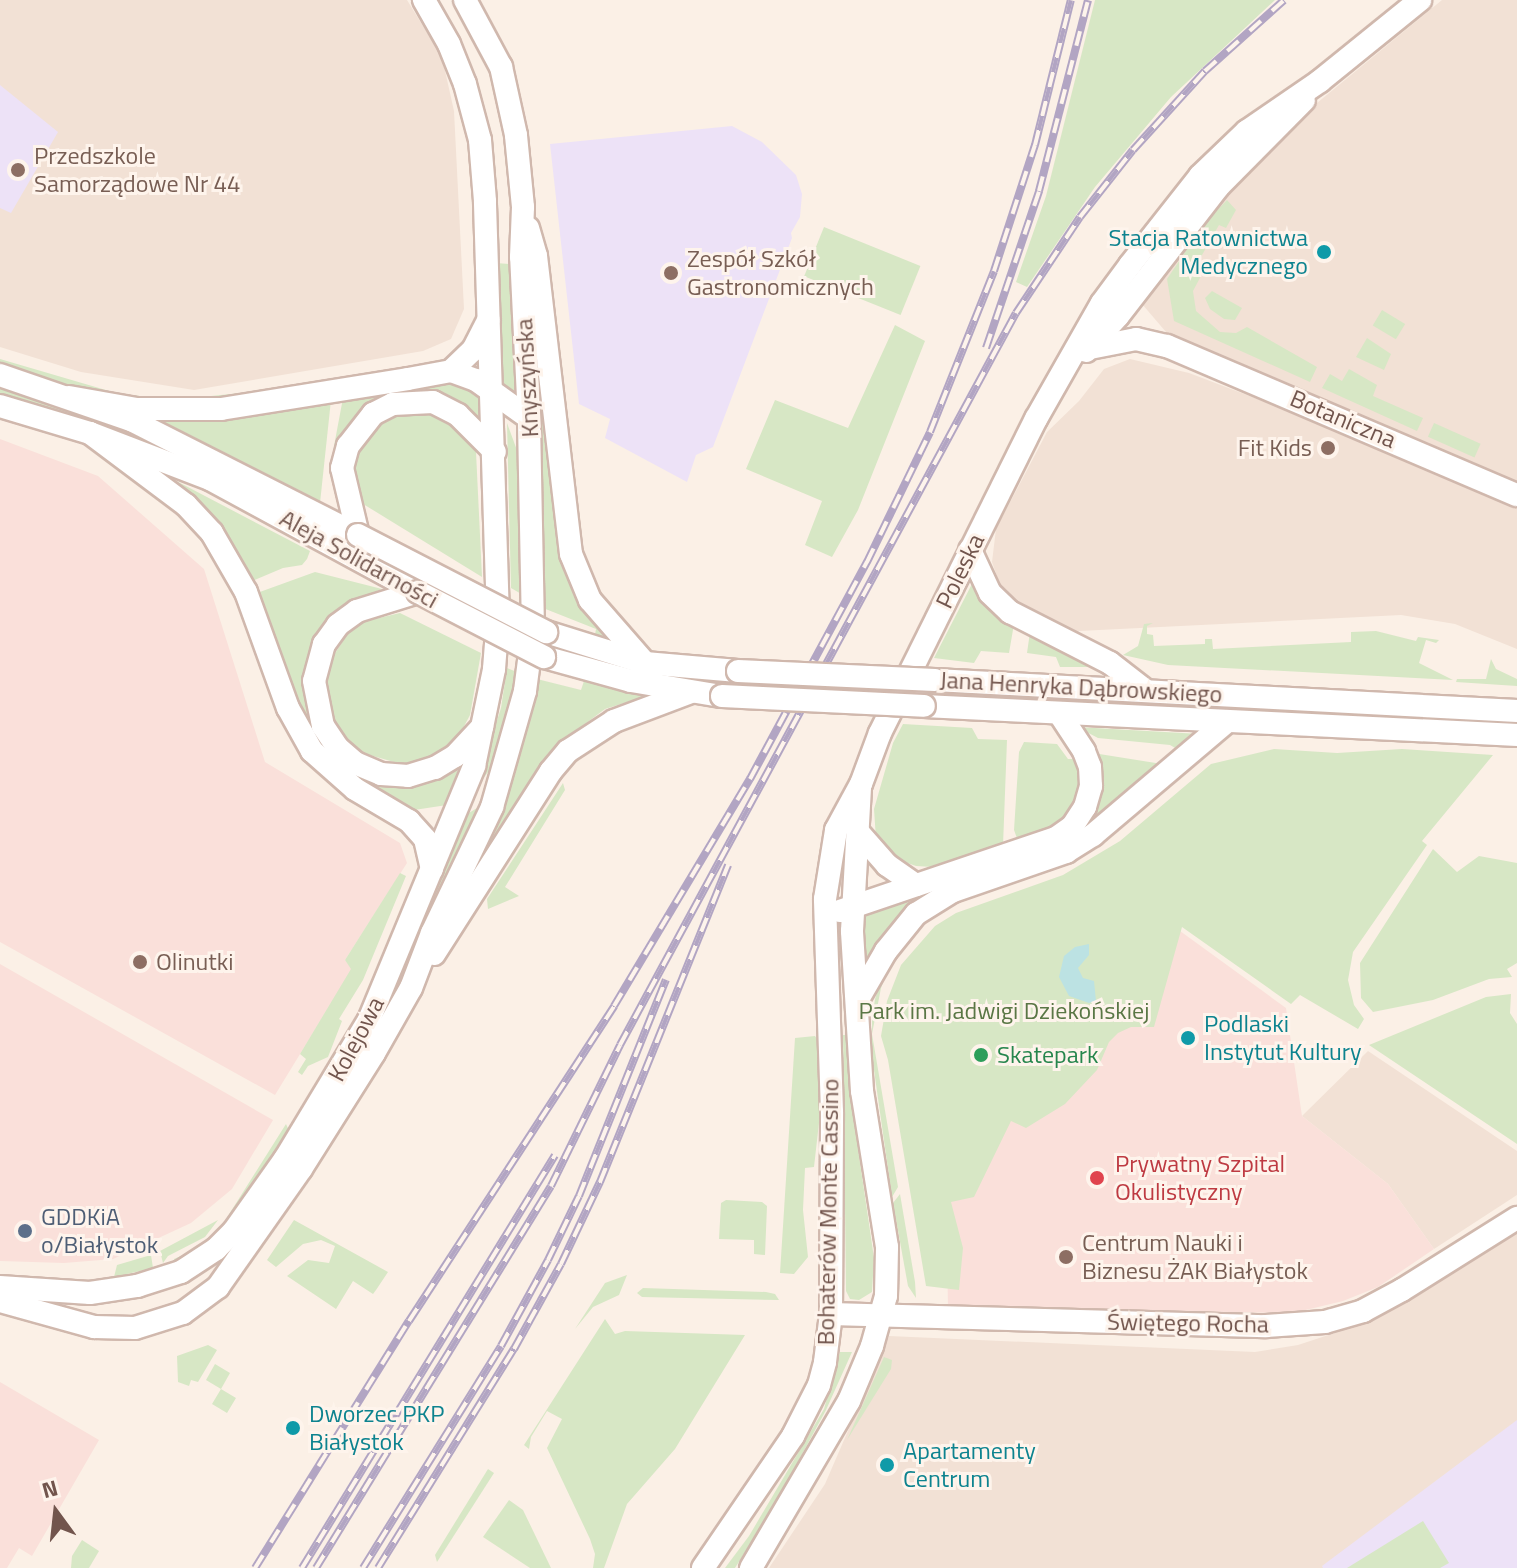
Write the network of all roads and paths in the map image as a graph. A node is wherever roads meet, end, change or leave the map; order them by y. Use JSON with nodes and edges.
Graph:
{"nodes":[{"id":1,"x":424,"y":0,"type":"edge"},
{"id":2,"x":465,"y":0,"type":"edge"},
{"id":3,"x":1420,"y":0,"type":"edge"},
{"id":4,"x":523,"y":207,"type":"junction"},
{"id":5,"x":1110,"y":310,"type":"junction"},
{"id":6,"x":490,"y":315,"type":"junction"},
{"id":7,"x":1136,"y":339,"type":"junction"},
{"id":8,"x":1167,"y":346,"type":"junction"},
{"id":9,"x":1090,"y":348,"type":"junction"},
{"id":10,"x":1071,"y":363,"type":"junction"},
{"id":11,"x":451,"y":371,"type":"junction"},
{"id":12,"x":0,"y":375,"type":"edge"},
{"id":13,"x":494,"y":392,"type":"junction"},
{"id":14,"x":69,"y":397,"type":"junction"},
{"id":15,"x":0,"y":406,"type":"edge"},
{"id":16,"x":529,"y":418,"type":"junction"},
{"id":17,"x":90,"y":433,"type":"junction"},
{"id":18,"x":495,"y":452,"type":"junction"},
{"id":19,"x":180,"y":455,"type":"junction"},
{"id":20,"x":1517,"y":495,"type":"edge"},
{"id":21,"x":358,"y":535,"type":"junction"},
{"id":22,"x":970,"y":550,"type":"junction"},
{"id":23,"x":418,"y":592,"type":"junction"},
{"id":24,"x":645,"y":663,"type":"junction"},
{"id":25,"x":1145,"y":690,"type":"junction"},
{"id":26,"x":691,"y":692,"type":"junction"},
{"id":27,"x":722,"y":696,"type":"joint"},
{"id":28,"x":1516,"y":710,"type":"edge"},
{"id":29,"x":1053,"y":713,"type":"junction"},
{"id":30,"x":1225,"y":723,"type":"junction"},
{"id":31,"x":485,"y":724,"type":"junction"},
{"id":32,"x":1517,"y":735,"type":"edge"},
{"id":33,"x":504,"y":765,"type":"junction"},
{"id":34,"x":861,"y":784,"type":"junction"},
{"id":35,"x":455,"y":811,"type":"junction"},
{"id":36,"x":409,"y":821,"type":"junction"},
{"id":37,"x":858,"y":832,"type":"junction"},
{"id":38,"x":432,"y":871,"type":"junction"},
{"id":39,"x":916,"y":885,"type":"junction"},
{"id":40,"x":852,"y":907,"type":"junction"},
{"id":41,"x":826,"y":917,"type":"junction"},
{"id":42,"x":411,"y":988,"type":"junction"},
{"id":43,"x":857,"y":1001,"type":"junction"},
{"id":44,"x":1517,"y":1218,"type":"edge"},
{"id":45,"x":197,"y":1262,"type":"junction"},
{"id":46,"x":137,"y":1286,"type":"junction"},
{"id":47,"x":0,"y":1287,"type":"edge"},
{"id":48,"x":218,"y":1287,"type":"junction"},
{"id":49,"x":77,"y":1292,"type":"junction"},
{"id":50,"x":0,"y":1301,"type":"edge"},
{"id":51,"x":831,"y":1314,"type":"junction"},
{"id":52,"x":883,"y":1315,"type":"junction"},
{"id":53,"x":70,"y":1321,"type":"junction"},
{"id":54,"x":146,"y":1326,"type":"junction"},
{"id":55,"x":703,"y":1568,"type":"edge"},
{"id":56,"x":751,"y":1568,"type":"edge"}],
"edges":[{"from":1,"to":6,"type":"main road","name":"Knyszyńska"},
{"from":2,"to":4,"type":"main road","name":"Knyszyńska"},
{"from":3,"to":5,"type":"main road","name":"Poleska"},
{"from":4,"to":16,"type":"main road","name":"Knyszyńska"},
{"from":4,"to":24,"type":"main road"},
{"from":5,"to":7,"type":"main road"},
{"from":5,"to":8,"type":"main road","name":"Botaniczna"},
{"from":5,"to":9,"type":"main road","name":"Poleska"},
{"from":5,"to":10,"type":"main road","name":"Poleska"},
{"from":6,"to":11,"type":"main road"},
{"from":6,"to":13,"type":"main road","name":"Knyszyńska"},
{"from":7,"to":8,"type":"main road","name":"Botaniczna"},
{"from":7,"to":9,"type":"main road","name":"Botaniczna"},
{"from":8,"to":20,"type":"main road","name":"Botaniczna"},
{"from":9,"to":10,"type":"main road","name":"Poleska"},
{"from":10,"to":22,"type":"main road","name":"Poleska"},
{"from":11,"to":13,"type":"main road"},
{"from":11,"to":14,"type":"main road"},
{"from":12,"to":14,"type":"main road","name":"Aleja Solidarności"},
{"from":13,"to":16,"type":"main road"},
{"from":13,"to":18,"type":"main road","name":"Knyszyńska"},
{"from":14,"to":19,"type":"main road","name":"Aleja Solidarności"},
{"from":15,"to":17,"type":"main road","name":"Aleja Solidarności"},
{"from":16,"to":33,"type":"main road","name":"Knyszyńska"},
{"from":17,"to":19,"type":"main road","name":"Aleja Solidarności"},
{"from":17,"to":36,"type":"main road"},
{"from":18,"to":21,"type":"main road"},
{"from":18,"to":31,"type":"main road","name":"Knyszyńska"},
{"from":19,"to":21,"type":"main road","name":"Aleja Solidarności"},
{"from":19,"to":23,"type":"main road","name":"Aleja Solidarności"},
{"from":21,"to":24,"type":"main road","name":"Aleja Solidarności","bridge":true},
{"from":22,"to":25,"type":"main road"},
{"from":22,"to":34,"type":"main road","name":"Poleska"},
{"from":23,"to":26,"type":"main road","name":"Aleja Solidarności","bridge":true},
{"from":23,"to":31,"type":"main road"},
{"from":24,"to":25,"type":"main road","name":"Jana Henryka Dąbrowskiego","bridge":true},
{"from":25,"to":28,"type":"main road","name":"Jana Henryka Dąbrowskiego"},
{"from":26,"to":27,"type":"main road","name":"Aleja Solidarności"},
{"from":26,"to":42,"type":"main road"},
{"from":27,"to":29,"type":"main road","name":"Jana Henryka Dąbrowskiego","bridge":true},
{"from":29,"to":30,"type":"main road","name":"Jana Henryka Dąbrowskiego"},
{"from":29,"to":39,"type":"main road"},
{"from":30,"to":32,"type":"main road","name":"Jana Henryka Dąbrowskiego"},
{"from":30,"to":43,"type":"main road"},
{"from":31,"to":35,"type":"main road","name":"Kolejowa"},
{"from":33,"to":35,"type":"main road"},
{"from":33,"to":42,"type":"main road","name":"Kolejowa"},
{"from":34,"to":37,"type":"main road","name":"Poleska"},
{"from":34,"to":41,"type":"main road","name":"Poleska"},
{"from":35,"to":36,"type":"main road"},
{"from":35,"to":38,"type":"main road","name":"Kolejowa"},
{"from":36,"to":38,"type":"main road"},
{"from":37,"to":39,"type":"main road"},
{"from":37,"to":40,"type":"main road","name":"Poleska"},
{"from":38,"to":45,"type":"main road","name":"Kolejowa"},
{"from":39,"to":40,"type":"main road"},
{"from":40,"to":41,"type":"main road"},
{"from":40,"to":43,"type":"main road","name":"Bohaterów Monte Cassino"},
{"from":41,"to":51,"type":"main road","name":"Bohaterów Monte Cassino"},
{"from":42,"to":48,"type":"main road","name":"Kolejowa"},
{"from":43,"to":52,"type":"main road","name":"Bohaterów Monte Cassino"},
{"from":44,"to":52,"type":"main road","name":"Świętego Rocha"},
{"from":45,"to":46,"type":"main road","name":"Kolejowa"},
{"from":45,"to":48,"type":"main road"},
{"from":46,"to":49,"type":"main road","name":"Kolejowa"},
{"from":46,"to":54,"type":"main road"},
{"from":47,"to":49,"type":"main road","name":"Kolejowa"},
{"from":48,"to":54,"type":"main road","name":"Kolejowa"},
{"from":49,"to":53,"type":"main road"},
{"from":50,"to":53,"type":"main road"},
{"from":51,"to":52,"type":"main road","name":"Świętego Rocha"},
{"from":51,"to":55,"type":"main road","name":"Bohaterów Monte Cassino"},
{"from":52,"to":56,"type":"main road","name":"Bohaterów Monte Cassino"},
{"from":53,"to":54,"type":"main road"}]}
